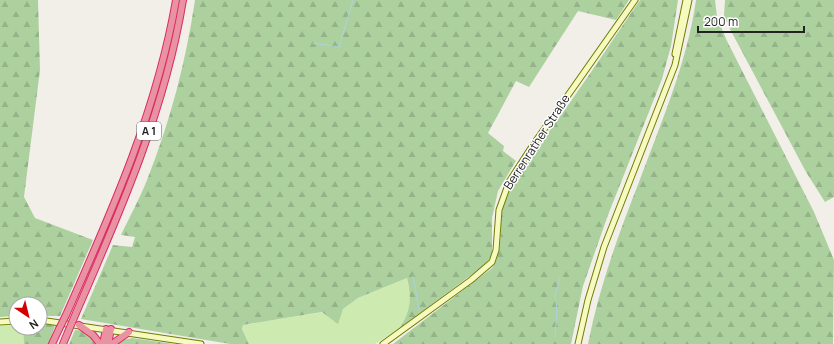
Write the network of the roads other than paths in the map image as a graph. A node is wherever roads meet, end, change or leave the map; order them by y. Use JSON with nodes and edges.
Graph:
{"nodes":[{"id":1,"x":176,"y":0,"type":"edge"},
{"id":2,"x":183,"y":0,"type":"edge"},
{"id":3,"x":635,"y":0,"type":"edge"},
{"id":4,"x":686,"y":0,"type":"edge"},
{"id":5,"x":689,"y":0,"type":"edge"},
{"id":6,"x":667,"y":88,"type":"junction"},
{"id":7,"x":48,"y":321,"type":"edge"},
{"id":8,"x":79,"y":325,"type":"junction"},
{"id":9,"x":109,"y":329,"type":"junction"},
{"id":10,"x":129,"y":332,"type":"junction"},
{"id":11,"x":52,"y":344,"type":"edge"},
{"id":12,"x":63,"y":344,"type":"edge"},
{"id":13,"x":100,"y":344,"type":"edge"},
{"id":14,"x":103,"y":344,"type":"edge"},
{"id":15,"x":108,"y":344,"type":"edge"},
{"id":16,"x":112,"y":344,"type":"edge"},
{"id":17,"x":201,"y":344,"type":"edge"},
{"id":18,"x":383,"y":344,"type":"edge"},
{"id":19,"x":578,"y":344,"type":"edge"}],
"edges":[{"from":1,"to":11,"type":"highway","number":"A 1","bridge":true},
{"from":2,"to":12,"type":"highway","number":"A 1","bridge":true},
{"from":3,"to":18,"type":"main road","name":"Berrenrather Straße"},
{"from":4,"to":6,"type":"main road"},
{"from":5,"to":6,"type":"main road"},
{"from":6,"to":19,"type":"main road"},
{"from":7,"to":8,"type":"main road"},
{"from":8,"to":9,"type":"main road"},
{"from":8,"to":13,"type":"highway"},
{"from":9,"to":10,"type":"main road"},
{"from":9,"to":14,"type":"highway"},
{"from":9,"to":15,"type":"highway"},
{"from":10,"to":16,"type":"highway"},
{"from":10,"to":17,"type":"main road"}]}
